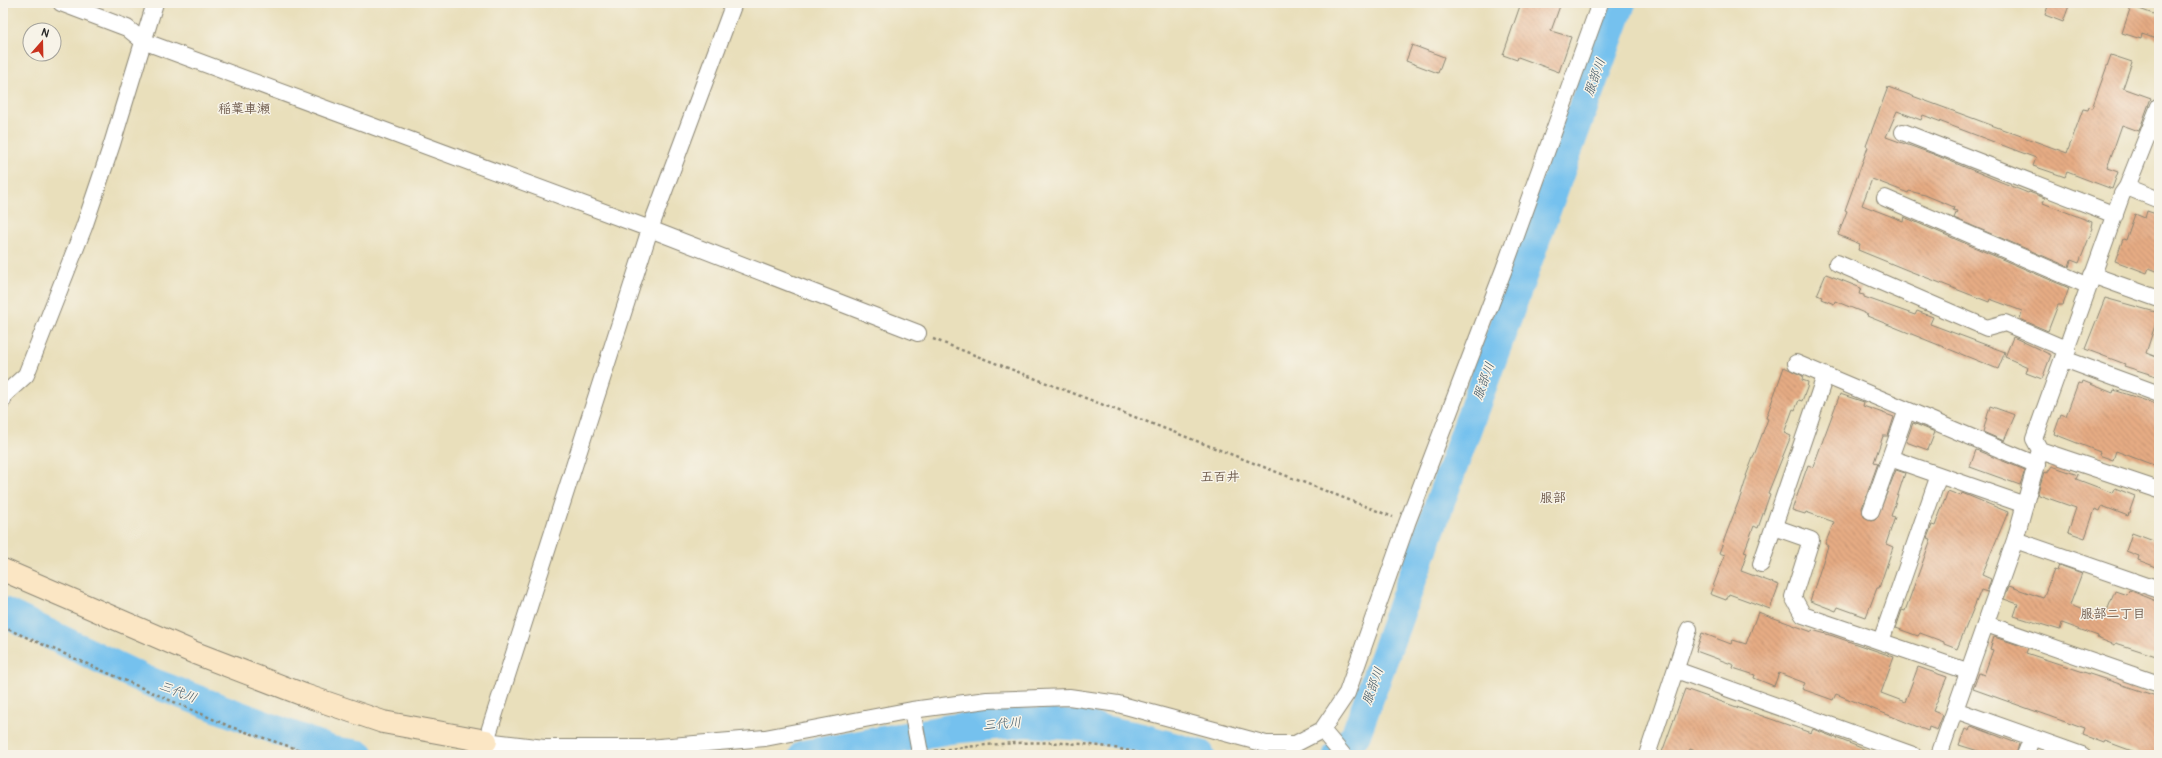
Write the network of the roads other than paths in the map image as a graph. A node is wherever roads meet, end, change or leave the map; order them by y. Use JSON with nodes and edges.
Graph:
{"nodes":[{"id":1,"x":61,"y":3,"type":"edge"},
{"id":2,"x":155,"y":3,"type":"edge"},
{"id":3,"x":734,"y":3,"type":"edge"},
{"id":4,"x":1600,"y":3,"type":"edge"},
{"id":5,"x":143,"y":41,"type":"junction"},
{"id":6,"x":2159,"y":106,"type":"edge"},
{"id":7,"x":1903,"y":132,"type":"dead end"},
{"id":8,"x":2127,"y":187,"type":"junction"},
{"id":9,"x":1885,"y":198,"type":"dead end"},
{"id":10,"x":2159,"y":200,"type":"edge"},
{"id":11,"x":2115,"y":214,"type":"junction"},
{"id":12,"x":650,"y":229,"type":"junction"},
{"id":13,"x":1837,"y":263,"type":"dead end"},
{"id":14,"x":2090,"y":281,"type":"junction"},
{"id":15,"x":2159,"y":300,"type":"edge"},
{"id":16,"x":918,"y":333,"type":"road end"},
{"id":17,"x":2066,"y":354,"type":"junction"},
{"id":18,"x":1796,"y":363,"type":"dead end"},
{"id":19,"x":1826,"y":376,"type":"junction"},
{"id":20,"x":2159,"y":394,"type":"edge"},
{"id":21,"x":3,"y":400,"type":"edge"},
{"id":22,"x":1906,"y":410,"type":"junction"},
{"id":23,"x":1890,"y":458,"type":"junction"},
{"id":24,"x":2039,"y":458,"type":"junction"},
{"id":25,"x":1940,"y":475,"type":"junction"},
{"id":26,"x":2159,"y":490,"type":"edge"},
{"id":27,"x":2025,"y":505,"type":"junction"},
{"id":28,"x":1871,"y":511,"type":"dead end"},
{"id":29,"x":1774,"y":526,"type":"junction"},
{"id":30,"x":2015,"y":540,"type":"junction"},
{"id":31,"x":1761,"y":564,"type":"dead end"},
{"id":32,"x":3,"y":570,"type":"edge"},
{"id":33,"x":2159,"y":590,"type":"edge"},
{"id":34,"x":1986,"y":624,"type":"junction"},
{"id":35,"x":1690,"y":629,"type":"dead end"},
{"id":36,"x":1881,"y":641,"type":"junction"},
{"id":37,"x":1676,"y":670,"type":"junction"},
{"id":38,"x":1967,"y":671,"type":"junction"},
{"id":39,"x":2159,"y":684,"type":"edge"},
{"id":40,"x":1955,"y":710,"type":"junction"},
{"id":41,"x":912,"y":712,"type":"junction"},
{"id":42,"x":1325,"y":734,"type":"junction"},
{"id":43,"x":2032,"y":738,"type":"junction"},
{"id":44,"x":484,"y":749,"type":"edge"},
{"id":45,"x":1265,"y":750,"type":"edge"},
{"id":46,"x":920,"y":751,"type":"road end"},
{"id":47,"x":1344,"y":755,"type":"edge"},
{"id":48,"x":1647,"y":755,"type":"edge"},
{"id":49,"x":1913,"y":755,"type":"edge"},
{"id":50,"x":1939,"y":755,"type":"edge"},
{"id":51,"x":2026,"y":755,"type":"edge"},
{"id":52,"x":2082,"y":755,"type":"edge"}],
"edges":[{"from":1,"to":5,"type":"street"},
{"from":2,"to":5,"type":"street"},
{"from":3,"to":12,"type":"street"},
{"from":4,"to":42,"type":"street"},
{"from":5,"to":12,"type":"street"},
{"from":5,"to":21,"type":"street"},
{"from":6,"to":8,"type":"street"},
{"from":7,"to":11,"type":"street"},
{"from":8,"to":10,"type":"street"},
{"from":8,"to":11,"type":"street"},
{"from":9,"to":14,"type":"street"},
{"from":11,"to":14,"type":"street"},
{"from":12,"to":16,"type":"street"},
{"from":12,"to":44,"type":"street"},
{"from":13,"to":17,"type":"street"},
{"from":14,"to":15,"type":"street"},
{"from":14,"to":17,"type":"street"},
{"from":17,"to":20,"type":"street"},
{"from":17,"to":24,"type":"street"},
{"from":18,"to":19,"type":"street"},
{"from":19,"to":22,"type":"street"},
{"from":19,"to":29,"type":"street"},
{"from":22,"to":23,"type":"street"},
{"from":22,"to":24,"type":"street"},
{"from":23,"to":25,"type":"street"},
{"from":23,"to":28,"type":"street"},
{"from":24,"to":26,"type":"street"},
{"from":24,"to":27,"type":"street"},
{"from":25,"to":27,"type":"street"},
{"from":25,"to":36,"type":"street"},
{"from":27,"to":30,"type":"street"},
{"from":29,"to":31,"type":"street"},
{"from":29,"to":36,"type":"street"},
{"from":30,"to":33,"type":"street"},
{"from":30,"to":34,"type":"street"},
{"from":32,"to":44,"type":"street"},
{"from":34,"to":38,"type":"street"},
{"from":34,"to":39,"type":"street"},
{"from":35,"to":37,"type":"street"},
{"from":36,"to":38,"type":"street"},
{"from":37,"to":48,"type":"street"},
{"from":37,"to":49,"type":"street"},
{"from":38,"to":40,"type":"street"},
{"from":40,"to":43,"type":"street"},
{"from":40,"to":50,"type":"street"},
{"from":41,"to":44,"type":"street"},
{"from":41,"to":45,"type":"street"},
{"from":41,"to":46,"type":"street"},
{"from":42,"to":45,"type":"street"},
{"from":42,"to":47,"type":"street"},
{"from":43,"to":51,"type":"street"},
{"from":43,"to":52,"type":"street"}]}
